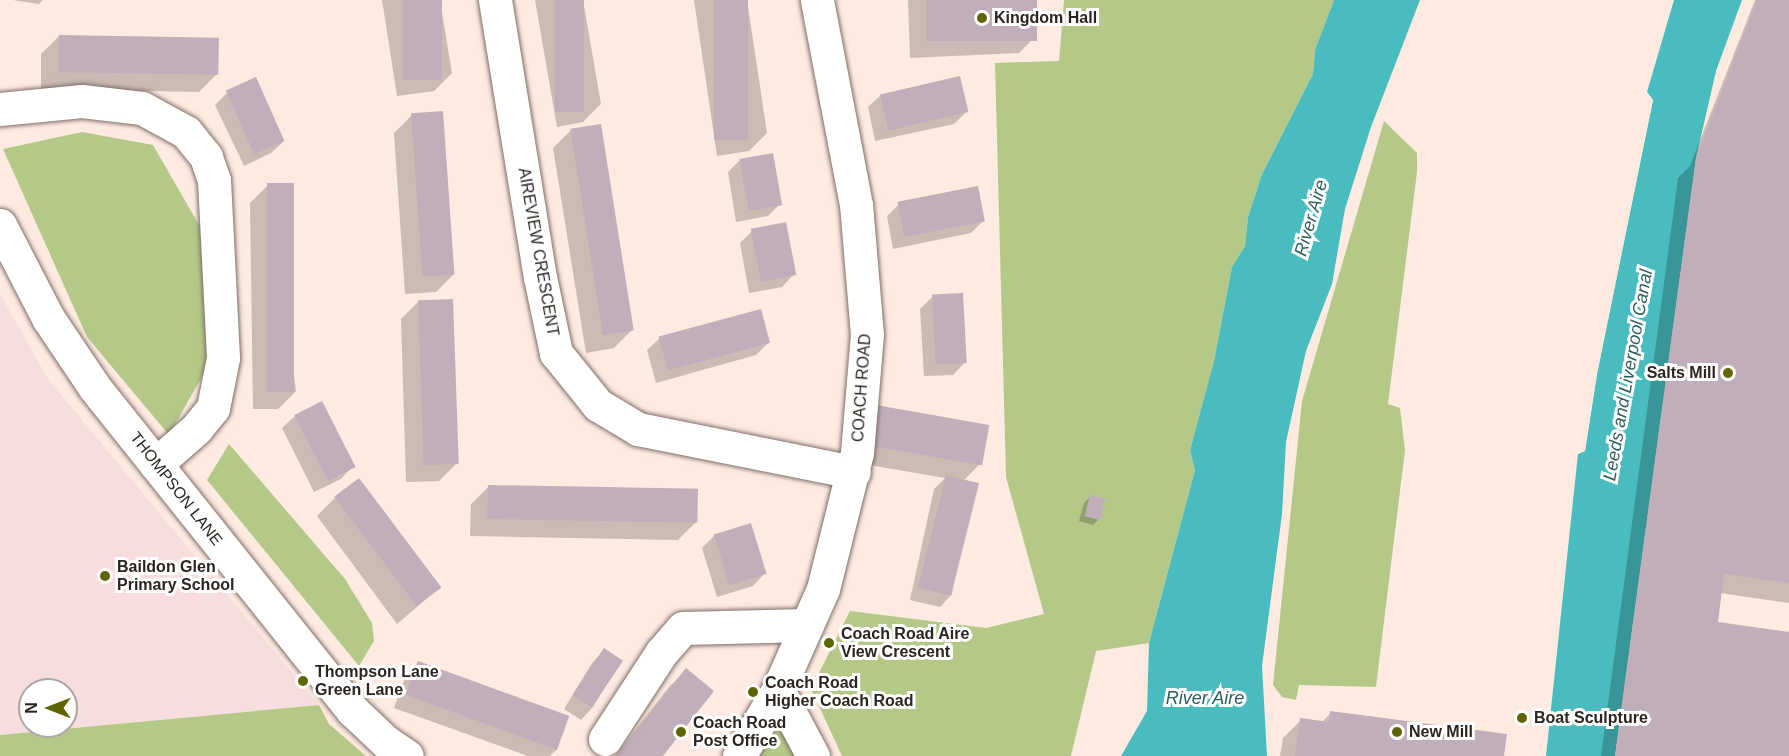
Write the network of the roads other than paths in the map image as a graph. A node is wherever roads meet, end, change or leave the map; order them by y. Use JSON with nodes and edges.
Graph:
{"nodes":[{"id":1,"x":495,"y":0,"type":"edge"},
{"id":2,"x":817,"y":0,"type":"edge"},
{"id":3,"x":0,"y":109,"type":"edge"},
{"id":4,"x":0,"y":225,"type":"edge"},
{"id":5,"x":156,"y":464,"type":"junction"},
{"id":6,"x":854,"y":472,"type":"junction"},
{"id":7,"x":807,"y":625,"type":"junction"},
{"id":8,"x":778,"y":690,"type":"junction"},
{"id":9,"x":605,"y":738,"type":"dead end"},
{"id":10,"x":407,"y":756,"type":"edge"},
{"id":11,"x":739,"y":756,"type":"edge"},
{"id":12,"x":813,"y":756,"type":"edge"}],
"edges":[{"from":1,"to":6,"type":"street","name":"AIREVIEW CRESCENT"},
{"from":2,"to":6,"type":"street","name":"COACH ROAD"},
{"from":3,"to":5,"type":"street"},
{"from":4,"to":5,"type":"street","name":"THOMPSON LANE"},
{"from":5,"to":10,"type":"street","name":"THOMPSON LANE"},
{"from":6,"to":7,"type":"street","name":"COACH ROAD"},
{"from":7,"to":8,"type":"street","name":"COACH ROAD"},
{"from":7,"to":9,"type":"street"},
{"from":8,"to":11,"type":"street","name":"COACH ROAD"},
{"from":8,"to":12,"type":"street"}]}
